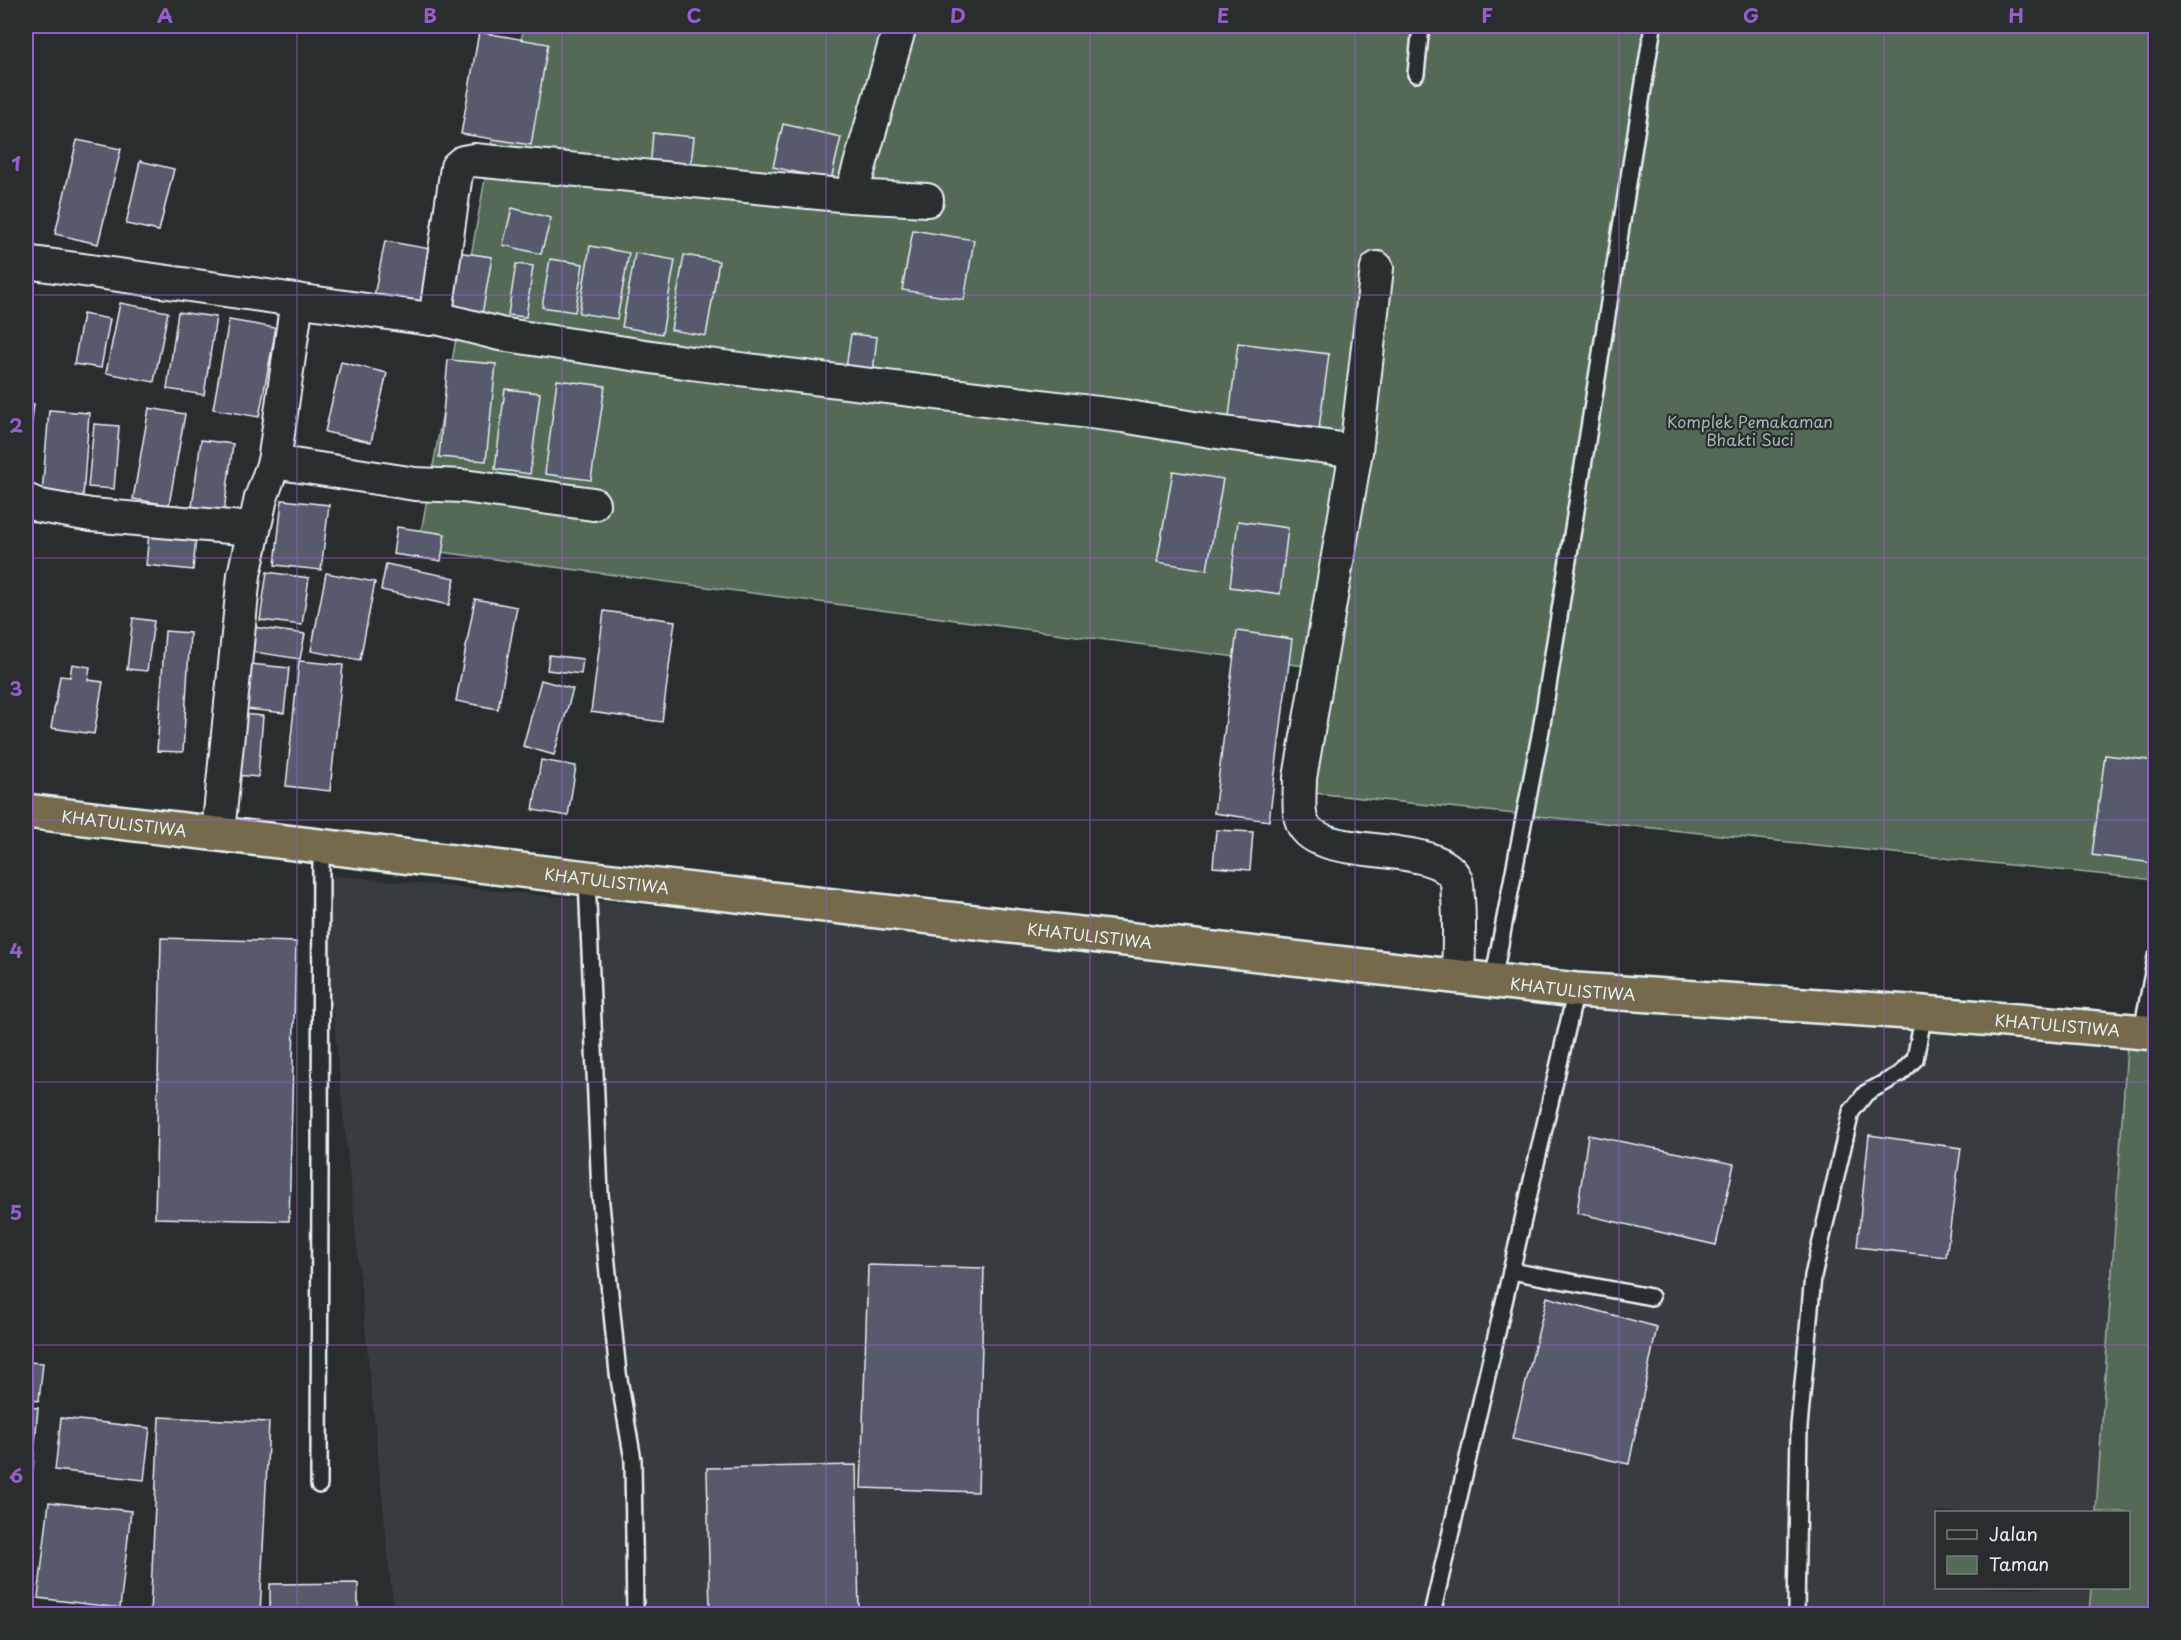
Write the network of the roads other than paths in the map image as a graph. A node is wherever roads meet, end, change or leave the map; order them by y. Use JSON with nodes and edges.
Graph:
{"nodes":[{"id":1,"x":900,"y":26,"type":"edge"},
{"id":2,"x":1421,"y":26,"type":"edge"},
{"id":3,"x":1653,"y":26,"type":"edge"},
{"id":4,"x":1416,"y":74,"type":"dead end"},
{"id":5,"x":851,"y":196,"type":"junction"},
{"id":6,"x":927,"y":200,"type":"dead end"},
{"id":7,"x":26,"y":262,"type":"edge"},
{"id":8,"x":1377,"y":268,"type":"dead end"},
{"id":9,"x":297,"y":300,"type":"junction"},
{"id":10,"x":433,"y":317,"type":"junction"},
{"id":11,"x":1356,"y":451,"type":"junction"},
{"id":12,"x":274,"y":462,"type":"junction"},
{"id":13,"x":26,"y":500,"type":"edge"},
{"id":14,"x":593,"y":504,"type":"dead end"},
{"id":15,"x":253,"y":529,"type":"junction"},
{"id":16,"x":26,"y":811,"type":"edge"},
{"id":17,"x":218,"y":833,"type":"junction"},
{"id":18,"x":321,"y":846,"type":"junction"},
{"id":19,"x":587,"y":878,"type":"junction"},
{"id":20,"x":2156,"y":957,"type":"edge"},
{"id":21,"x":1458,"y":977,"type":"junction"},
{"id":22,"x":1493,"y":981,"type":"junction"},
{"id":23,"x":1576,"y":990,"type":"junction"},
{"id":24,"x":1924,"y":1013,"type":"junction"},
{"id":25,"x":2149,"y":1032,"type":"edge"},
{"id":26,"x":1511,"y":1271,"type":"junction"},
{"id":27,"x":1652,"y":1297,"type":"dead end"},
{"id":28,"x":318,"y":1485,"type":"dead end"},
{"id":29,"x":635,"y":1614,"type":"edge"},
{"id":30,"x":1432,"y":1614,"type":"edge"},
{"id":31,"x":1796,"y":1614,"type":"edge"}],
"edges":[{"from":1,"to":5,"type":"street"},
{"from":2,"to":4,"type":"lane"},
{"from":3,"to":22,"type":"lane"},
{"from":5,"to":6,"type":"street"},
{"from":5,"to":10,"type":"street"},
{"from":7,"to":9,"type":"street"},
{"from":8,"to":11,"type":"street"},
{"from":9,"to":10,"type":"street"},
{"from":9,"to":12,"type":"street"},
{"from":10,"to":11,"type":"street"},
{"from":11,"to":21,"type":"street"},
{"from":12,"to":14,"type":"street"},
{"from":12,"to":15,"type":"street"},
{"from":13,"to":15,"type":"street"},
{"from":15,"to":17,"type":"street"},
{"from":16,"to":17,"type":"highway","name":"KHATULISTIWA"},
{"from":17,"to":18,"type":"highway","name":"KHATULISTIWA"},
{"from":18,"to":19,"type":"highway","name":"KHATULISTIWA"},
{"from":18,"to":28,"type":"lane"},
{"from":19,"to":21,"type":"highway","name":"KHATULISTIWA"},
{"from":19,"to":29,"type":"lane"},
{"from":20,"to":25,"type":"lane"},
{"from":21,"to":22,"type":"highway","name":"KHATULISTIWA"},
{"from":22,"to":23,"type":"highway","name":"KHATULISTIWA"},
{"from":23,"to":24,"type":"highway","name":"KHATULISTIWA"},
{"from":23,"to":26,"type":"lane"},
{"from":24,"to":25,"type":"highway","name":"KHATULISTIWA"},
{"from":24,"to":31,"type":"lane"},
{"from":26,"to":27,"type":"lane"},
{"from":26,"to":30,"type":"lane"}]}
